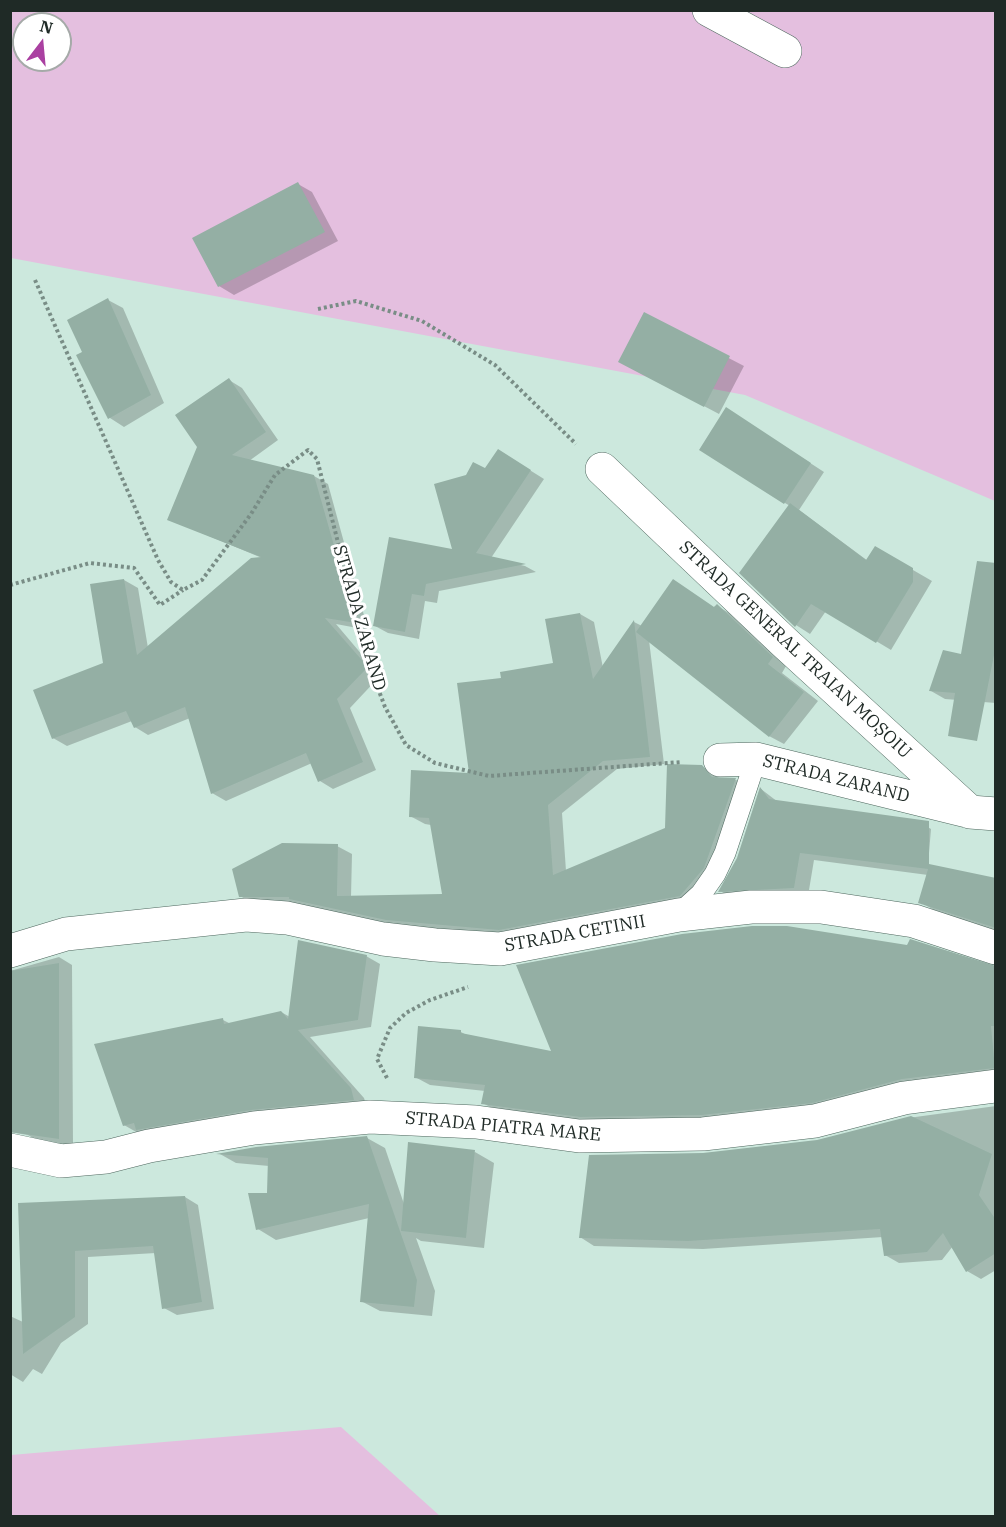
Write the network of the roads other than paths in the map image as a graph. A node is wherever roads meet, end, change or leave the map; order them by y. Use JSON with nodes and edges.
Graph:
{"nodes":[{"id":1,"x":709,"y":10,"type":"edge"},
{"id":2,"x":785,"y":51,"type":"dead end"},
{"id":3,"x":602,"y":469,"type":"road end"},
{"id":4,"x":756,"y":759,"type":"junction"},
{"id":5,"x":720,"y":760,"type":"road end"},
{"id":6,"x":983,"y":813,"type":"edge"},
{"id":7,"x":678,"y":915,"type":"junction"},
{"id":8,"x":996,"y":948,"type":"edge"},
{"id":9,"x":10,"y":951,"type":"edge"},
{"id":10,"x":996,"y":1086,"type":"edge"},
{"id":11,"x":10,"y":1150,"type":"edge"}],
"edges":[{"from":1,"to":2,"type":"street"},
{"from":3,"to":6,"type":"street","name":"STRADA GENERAL TRAIAN MOȘOIU"},
{"from":4,"to":5,"type":"street","name":"STRADA ZARAND"},
{"from":4,"to":6,"type":"street","name":"STRADA ZARAND"},
{"from":4,"to":7,"type":"lane"},
{"from":7,"to":8,"type":"street","name":"STRADA CETINII"},
{"from":7,"to":9,"type":"street","name":"STRADA CETINII"},
{"from":10,"to":11,"type":"street","name":"STRADA PIATRA MARE"}]}
